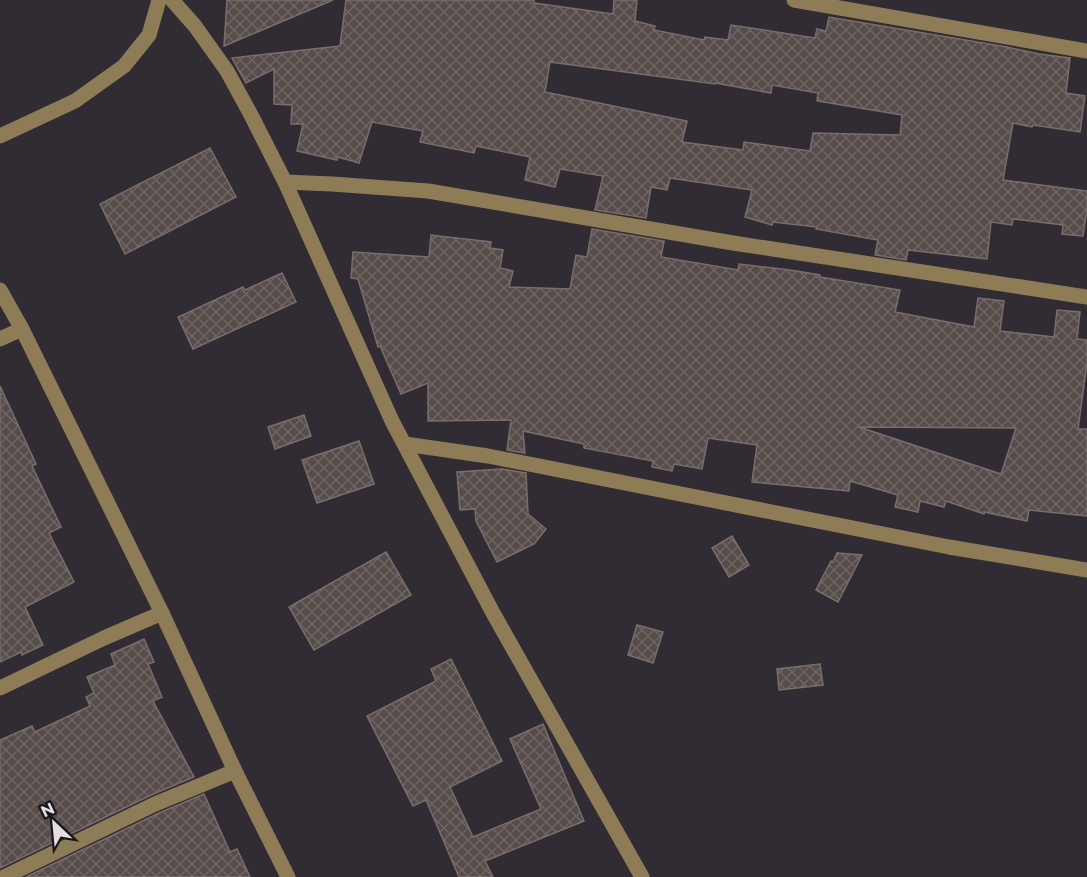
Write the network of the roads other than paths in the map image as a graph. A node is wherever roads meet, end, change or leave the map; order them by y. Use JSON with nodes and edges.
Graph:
{"nodes":[{"id":1,"x":159,"y":0,"type":"edge"},
{"id":2,"x":172,"y":0,"type":"edge"},
{"id":3,"x":794,"y":0,"type":"edge"},
{"id":4,"x":1087,"y":51,"type":"edge"},
{"id":5,"x":0,"y":136,"type":"edge"},
{"id":6,"x":285,"y":182,"type":"junction"},
{"id":7,"x":0,"y":290,"type":"edge"},
{"id":8,"x":1087,"y":297,"type":"edge"},
{"id":9,"x":22,"y":329,"type":"junction"},
{"id":10,"x":0,"y":339,"type":"edge"},
{"id":11,"x":405,"y":444,"type":"junction"},
{"id":12,"x":1087,"y":570,"type":"edge"},
{"id":13,"x":162,"y":613,"type":"junction"},
{"id":14,"x":0,"y":688,"type":"edge"},
{"id":15,"x":235,"y":771,"type":"junction"},
{"id":16,"x":4,"y":877,"type":"edge"},
{"id":17,"x":288,"y":877,"type":"edge"},
{"id":18,"x":642,"y":877,"type":"edge"}],
"edges":[{"from":1,"to":5,"type":"street"},
{"from":2,"to":6,"type":"street"},
{"from":3,"to":4,"type":"street"},
{"from":6,"to":8,"type":"street"},
{"from":6,"to":11,"type":"street"},
{"from":7,"to":9,"type":"street"},
{"from":9,"to":10,"type":"street"},
{"from":9,"to":13,"type":"street"},
{"from":11,"to":12,"type":"street"},
{"from":11,"to":18,"type":"street"},
{"from":13,"to":14,"type":"street"},
{"from":13,"to":15,"type":"street"},
{"from":15,"to":16,"type":"street"},
{"from":15,"to":17,"type":"street"}]}
